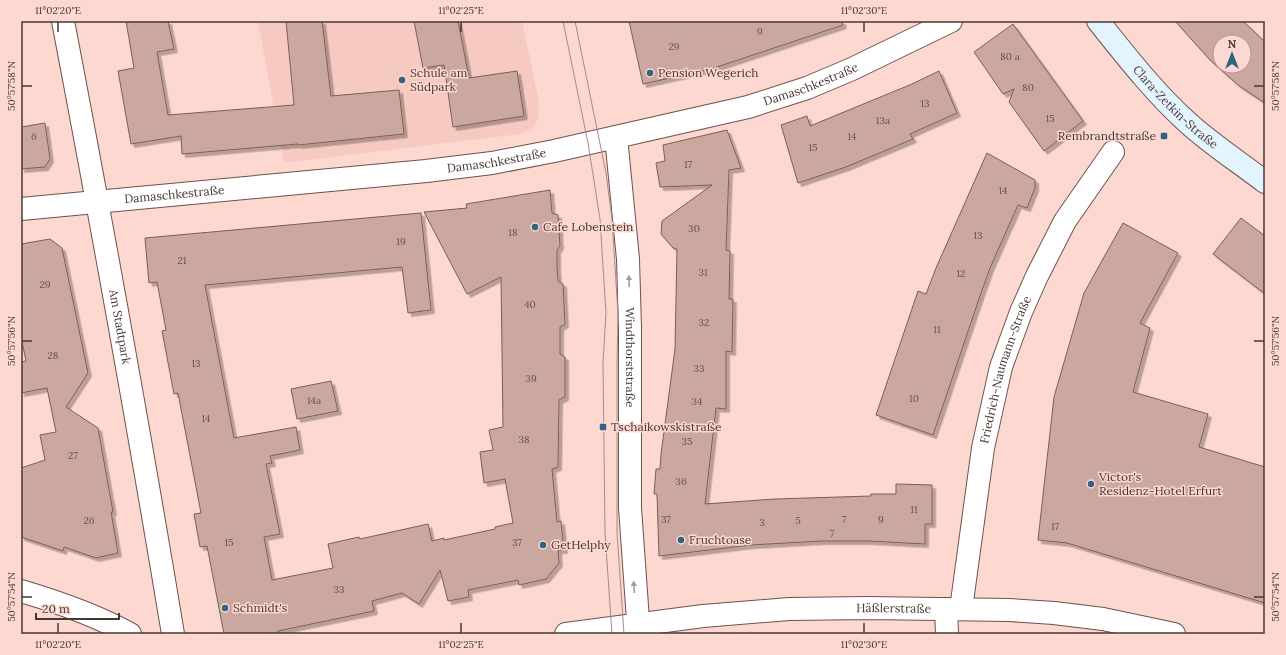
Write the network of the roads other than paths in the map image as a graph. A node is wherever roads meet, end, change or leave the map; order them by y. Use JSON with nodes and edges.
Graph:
{"nodes":[{"id":1,"x":63,"y":21,"type":"edge"},
{"id":2,"x":952,"y":21,"type":"edge"},
{"id":3,"x":1098,"y":21,"type":"edge"},
{"id":4,"x":616,"y":137,"type":"junction"},
{"id":5,"x":1113,"y":152,"type":"dead end"},
{"id":6,"x":1265,"y":182,"type":"edge"},
{"id":7,"x":98,"y":201,"type":"junction"},
{"id":8,"x":21,"y":209,"type":"edge"},
{"id":9,"x":21,"y":591,"type":"edge"},
{"id":10,"x":954,"y":609,"type":"junction"},
{"id":11,"x":638,"y":630,"type":"edge"},
{"id":12,"x":612,"y":631,"type":"edge"},
{"id":13,"x":130,"y":634,"type":"edge"},
{"id":14,"x":173,"y":634,"type":"edge"},
{"id":15,"x":566,"y":634,"type":"edge"},
{"id":16,"x":947,"y":634,"type":"edge"},
{"id":17,"x":1174,"y":634,"type":"edge"}],
"edges":[{"from":1,"to":7,"type":"street","name":"Am Stadtpark"},
{"from":2,"to":4,"type":"street","name":"Damaschkestraße"},
{"from":3,"to":6,"type":"main road","name":"Clara-Zetkin-Straße"},
{"from":4,"to":7,"type":"street","name":"Damaschkestraße"},
{"from":11,"to":4,"type":"street","name":"Windthorststraße","one_way":true},
{"from":5,"to":10,"type":"street","name":"Friedrich-Naumann-Straße"},
{"from":7,"to":8,"type":"street","name":"Damaschkestraße"},
{"from":7,"to":14,"type":"street","name":"Am Stadtpark"},
{"from":9,"to":13,"type":"street"},
{"from":10,"to":11,"type":"street","name":"Häßlerstraße"},
{"from":10,"to":16,"type":"street","name":"Friedrich-Naumann-Straße"},
{"from":10,"to":17,"type":"street","name":"Häßlerstraße"},
{"from":11,"to":12,"type":"street","name":"Häßlerstraße"},
{"from":12,"to":15,"type":"street"}]}
